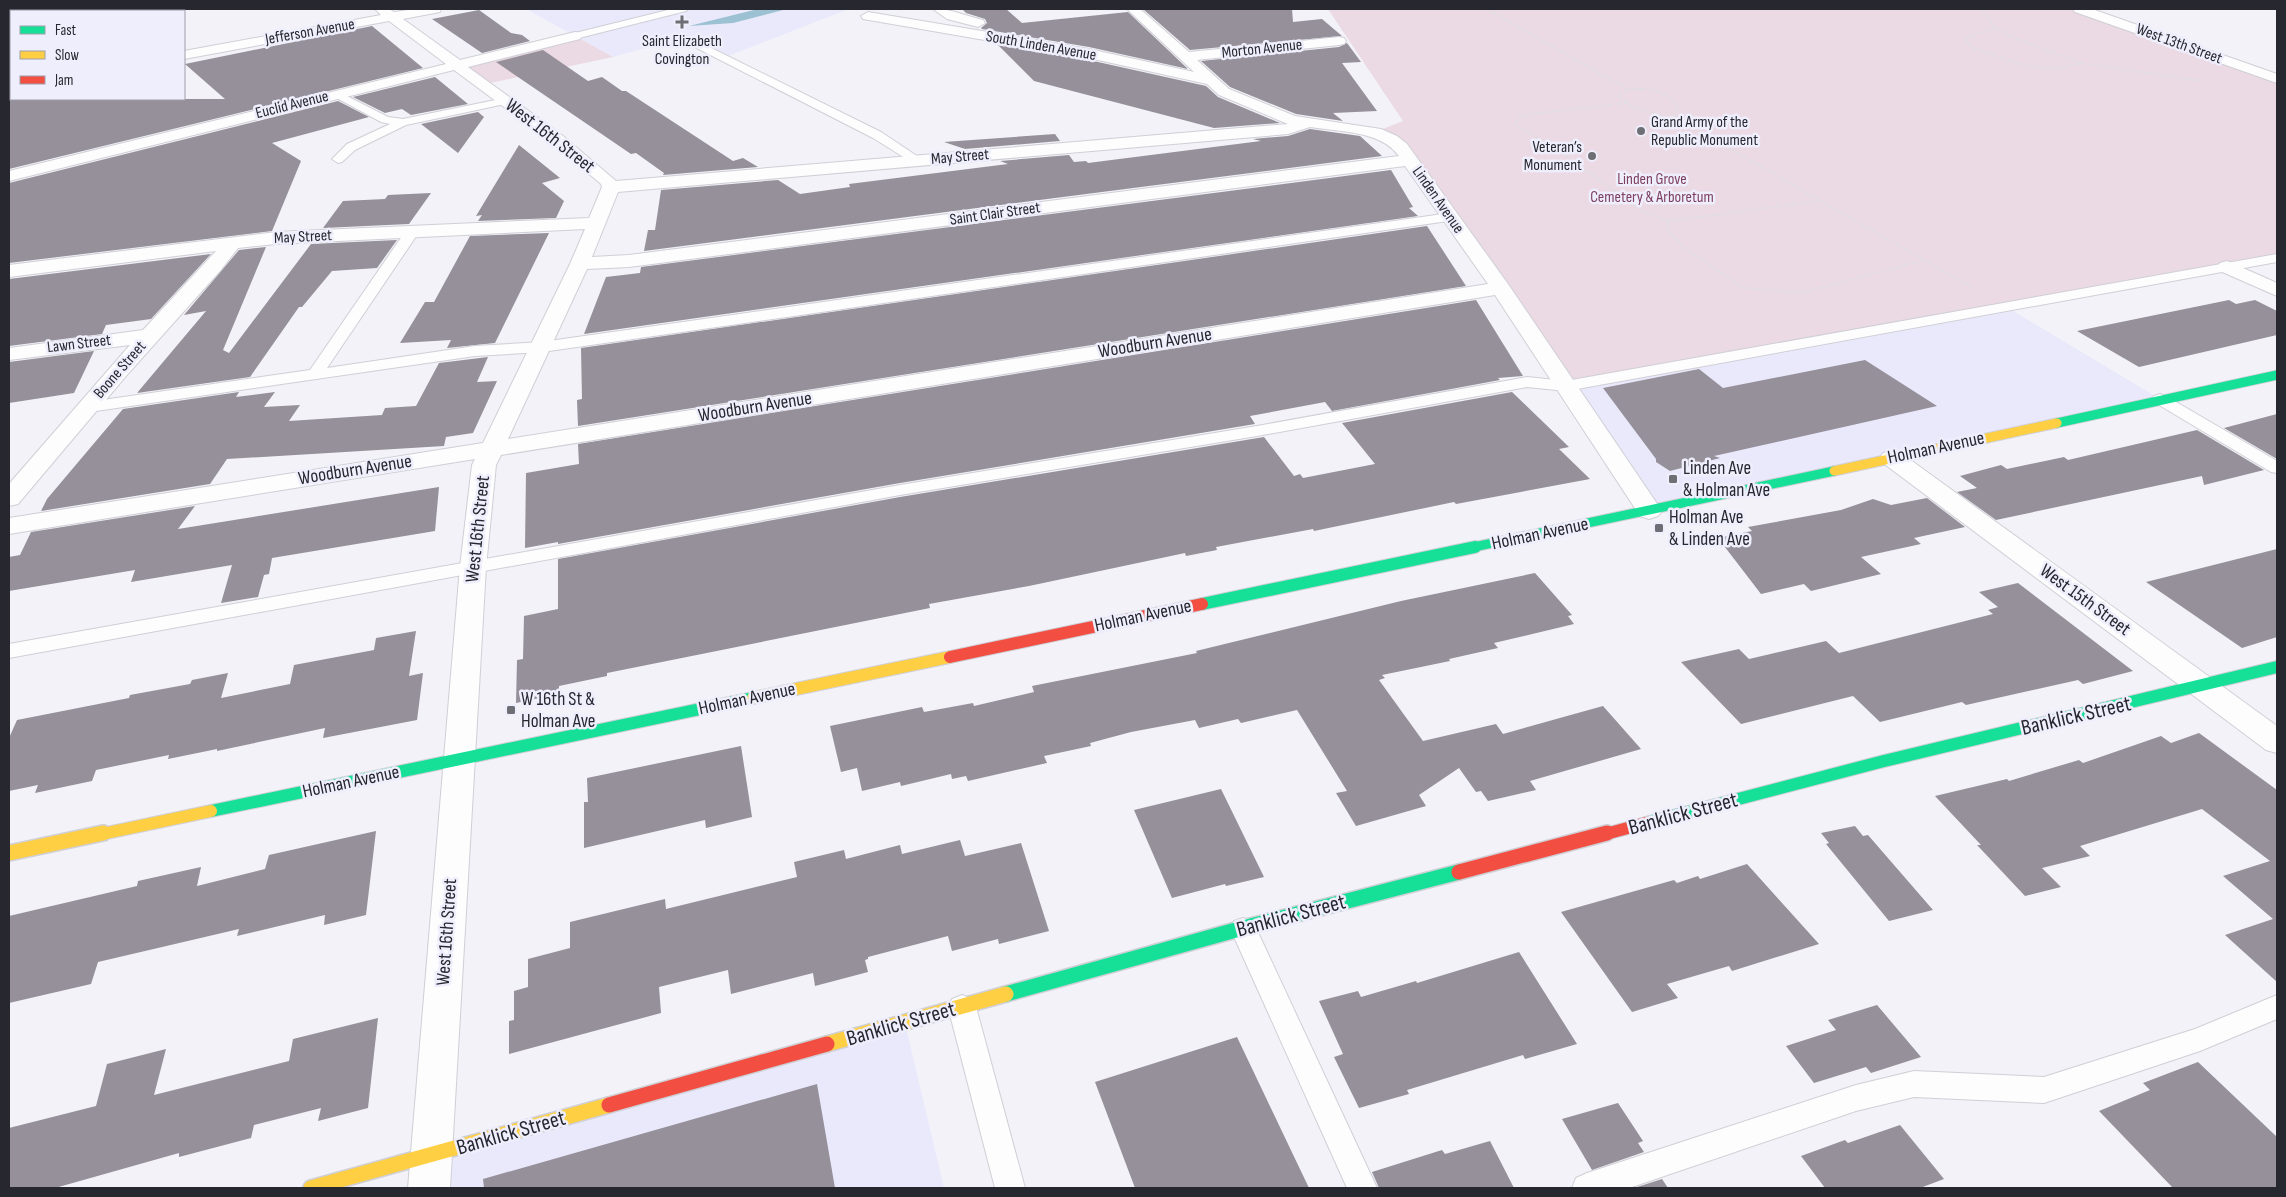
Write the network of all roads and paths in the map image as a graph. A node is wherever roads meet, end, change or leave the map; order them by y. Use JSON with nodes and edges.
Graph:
{"nodes":[{"id":1,"x":436,"y":9,"type":"edge"},
{"id":2,"x":683,"y":9,"type":"edge"},
{"id":3,"x":940,"y":9,"type":"edge"},
{"id":4,"x":1133,"y":9,"type":"edge"},
{"id":5,"x":1487,"y":9,"type":"edge"},
{"id":6,"x":1980,"y":9,"type":"edge"},
{"id":7,"x":2080,"y":9,"type":"edge"},
{"id":8,"x":387,"y":13,"type":"edge"},
{"id":9,"x":868,"y":16,"type":"dead end"},
{"id":10,"x":1994,"y":27,"type":"junction"},
{"id":11,"x":575,"y":36,"type":"joint"},
{"id":12,"x":682,"y":37,"type":"dead end"},
{"id":13,"x":1339,"y":40,"type":"dead end"},
{"id":14,"x":185,"y":55,"type":"edge"},
{"id":15,"x":1185,"y":57,"type":"junction"},
{"id":16,"x":1133,"y":62,"type":"junction"},
{"id":17,"x":2080,"y":62,"type":"junction"},
{"id":18,"x":455,"y":65,"type":"junction"},
{"id":19,"x":2277,"y":79,"type":"edge"},
{"id":20,"x":2210,"y":81,"type":"dead end"},
{"id":21,"x":1212,"y":82,"type":"junction"},
{"id":22,"x":1629,"y":90,"type":"junction"},
{"id":23,"x":337,"y":94,"type":"junction"},
{"id":24,"x":505,"y":101,"type":"junction"},
{"id":25,"x":1626,"y":103,"type":"junction"},
{"id":26,"x":1672,"y":119,"type":"junction"},
{"id":27,"x":403,"y":122,"type":"junction"},
{"id":28,"x":1308,"y":123,"type":"junction"},
{"id":29,"x":338,"y":159,"type":"dead end"},
{"id":30,"x":917,"y":160,"type":"junction"},
{"id":31,"x":1410,"y":160,"type":"junction"},
{"id":32,"x":9,"y":176,"type":"edge"},
{"id":33,"x":611,"y":187,"type":"junction"},
{"id":34,"x":1820,"y":201,"type":"junction"},
{"id":35,"x":1450,"y":217,"type":"junction"},
{"id":36,"x":1669,"y":222,"type":"junction"},
{"id":37,"x":598,"y":223,"type":"junction"},
{"id":38,"x":412,"y":232,"type":"junction"},
{"id":39,"x":232,"y":242,"type":"junction"},
{"id":40,"x":2277,"y":258,"type":"edge"},
{"id":41,"x":1924,"y":260,"type":"junction"},
{"id":42,"x":580,"y":264,"type":"junction"},
{"id":43,"x":2227,"y":267,"type":"junction"},
{"id":44,"x":9,"y":271,"type":"edge"},
{"id":45,"x":1501,"y":288,"type":"junction"},
{"id":46,"x":2277,"y":290,"type":"edge"},
{"id":47,"x":2008,"y":308,"type":"junction"},
{"id":48,"x":150,"y":336,"type":"junction"},
{"id":49,"x":542,"y":347,"type":"junction"},
{"id":50,"x":9,"y":354,"type":"edge"},
{"id":51,"x":315,"y":374,"type":"junction"},
{"id":52,"x":2277,"y":375,"type":"edge"},
{"id":53,"x":1566,"y":386,"type":"junction"},
{"id":54,"x":2160,"y":399,"type":"junction"},
{"id":55,"x":89,"y":407,"type":"junction"},
{"id":56,"x":494,"y":448,"type":"junction"},
{"id":57,"x":1892,"y":458,"type":"junction"},
{"id":58,"x":2277,"y":468,"type":"edge"},
{"id":59,"x":9,"y":498,"type":"edge"},
{"id":60,"x":1649,"y":511,"type":"junction"},
{"id":61,"x":9,"y":526,"type":"edge"},
{"id":62,"x":473,"y":568,"type":"junction"},
{"id":63,"x":9,"y":650,"type":"edge"},
{"id":64,"x":2277,"y":667,"type":"edge"},
{"id":65,"x":2202,"y":686,"type":"junction"},
{"id":66,"x":2277,"y":742,"type":"edge"},
{"id":67,"x":459,"y":759,"type":"junction"},
{"id":68,"x":9,"y":853,"type":"edge"},
{"id":69,"x":1243,"y":928,"type":"junction"},
{"id":70,"x":962,"y":1007,"type":"junction"},
{"id":71,"x":2277,"y":1007,"type":"edge"},
{"id":72,"x":432,"y":1155,"type":"junction"},
{"id":73,"x":312,"y":1188,"type":"edge"},
{"id":74,"x":429,"y":1188,"type":"edge"},
{"id":75,"x":1010,"y":1188,"type":"edge"},
{"id":76,"x":1362,"y":1188,"type":"edge"},
{"id":77,"x":1587,"y":1188,"type":"edge"}],
"edges":[{"from":1,"to":8,"type":"street","name":"Jefferson Avenue"},
{"from":2,"to":11,"type":"lane"},
{"from":3,"to":16,"type":"street"},
{"from":4,"to":15,"type":"street","name":"Linden Avenue"},
{"from":5,"to":22,"type":"path"},
{"from":6,"to":10,"type":"path"},
{"from":7,"to":19,"type":"street","name":"West 13th Street"},
{"from":8,"to":14,"type":"street","name":"Jefferson Avenue"},
{"from":8,"to":18,"type":"street","name":"West 16th Street"},
{"from":9,"to":16,"type":"street","name":"South Linden Avenue"},
{"from":10,"to":17,"type":"path"},
{"from":10,"to":17,"type":"path"},
{"from":11,"to":18,"type":"street","name":"Euclid Avenue"},
{"from":12,"to":30,"type":"lane"},
{"from":13,"to":15,"type":"street","name":"Morton Avenue"},
{"from":15,"to":21,"type":"street","name":"Linden Avenue"},
{"from":16,"to":21,"type":"street","name":"South Linden Avenue"},
{"from":17,"to":20,"type":"path"},
{"from":18,"to":23,"type":"street","name":"Euclid Avenue"},
{"from":18,"to":24,"type":"street","name":"West 16th Street"},
{"from":21,"to":28,"type":"street","name":"Linden Avenue"},
{"from":22,"to":25,"type":"path"},
{"from":22,"to":26,"type":"path"},
{"from":23,"to":27,"type":"lane"},
{"from":23,"to":32,"type":"street","name":"Euclid Avenue"},
{"from":24,"to":27,"type":"lane"},
{"from":24,"to":33,"type":"street","name":"West 16th Street"},
{"from":25,"to":26,"type":"path"},
{"from":25,"to":36,"type":"path"},
{"from":26,"to":34,"type":"path"},
{"from":27,"to":29,"type":"lane"},
{"from":28,"to":30,"type":"street","name":"May Street"},
{"from":28,"to":31,"type":"street","name":"Linden Avenue"},
{"from":30,"to":33,"type":"street","name":"May Street"},
{"from":31,"to":35,"type":"street","name":"Linden Avenue"},
{"from":31,"to":42,"type":"street","name":"Saint Clair Street"},
{"from":33,"to":37,"type":"street","name":"West 16th Street"},
{"from":34,"to":36,"type":"path"},
{"from":34,"to":41,"type":"path"},
{"from":35,"to":45,"type":"street","name":"Linden Avenue"},
{"from":35,"to":49,"type":"lane"},
{"from":36,"to":41,"type":"path"},
{"from":37,"to":38,"type":"street","name":"May Street"},
{"from":37,"to":42,"type":"street","name":"West 16th Street"},
{"from":38,"to":39,"type":"street","name":"May Street"},
{"from":38,"to":51,"type":"lane"},
{"from":39,"to":44,"type":"street","name":"May Street"},
{"from":39,"to":48,"type":"street","name":"Boone Street"},
{"from":40,"to":43,"type":"lane"},
{"from":41,"to":47,"type":"path"},
{"from":42,"to":49,"type":"street","name":"West 16th Street"},
{"from":43,"to":46,"type":"street"},
{"from":43,"to":47,"type":"lane"},
{"from":45,"to":53,"type":"street","name":"Linden Avenue"},
{"from":45,"to":56,"type":"street","name":"Woodburn Avenue"},
{"from":47,"to":53,"type":"lane"},
{"from":48,"to":50,"type":"street","name":"Lawn Street"},
{"from":48,"to":55,"type":"street","name":"Boone Street"},
{"from":49,"to":51,"type":"lane"},
{"from":49,"to":56,"type":"street","name":"West 16th Street"},
{"from":51,"to":55,"type":"lane"},
{"from":52,"to":54,"type":"street","name":"Holman Avenue"},
{"from":53,"to":60,"type":"street","name":"Linden Avenue"},
{"from":53,"to":62,"type":"lane"},
{"from":54,"to":57,"type":"street","name":"Holman Avenue"},
{"from":54,"to":58,"type":"lane"},
{"from":55,"to":59,"type":"street","name":"Boone Street"},
{"from":56,"to":61,"type":"street","name":"Woodburn Avenue"},
{"from":56,"to":62,"type":"street","name":"West 16th Street"},
{"from":57,"to":60,"type":"street","name":"Holman Avenue"},
{"from":57,"to":65,"type":"street","name":"West 15th Street"},
{"from":60,"to":67,"type":"street","name":"Holman Avenue"},
{"from":62,"to":63,"type":"lane"},
{"from":62,"to":67,"type":"street","name":"West 16th Street"},
{"from":64,"to":65,"type":"street","name":"Banklick Street"},
{"from":65,"to":66,"type":"street","name":"West 15th Street"},
{"from":65,"to":69,"type":"street","name":"Banklick Street"},
{"from":67,"to":68,"type":"street","name":"Holman Avenue"},
{"from":67,"to":72,"type":"street","name":"West 16th Street"},
{"from":69,"to":70,"type":"street","name":"Banklick Street"},
{"from":69,"to":76,"type":"lane"},
{"from":70,"to":72,"type":"street","name":"Banklick Street"},
{"from":70,"to":75,"type":"lane"},
{"from":71,"to":77,"type":"lane"},
{"from":72,"to":73,"type":"street","name":"Banklick Street"},
{"from":72,"to":74,"type":"street","name":"West 16th Street"}]}
